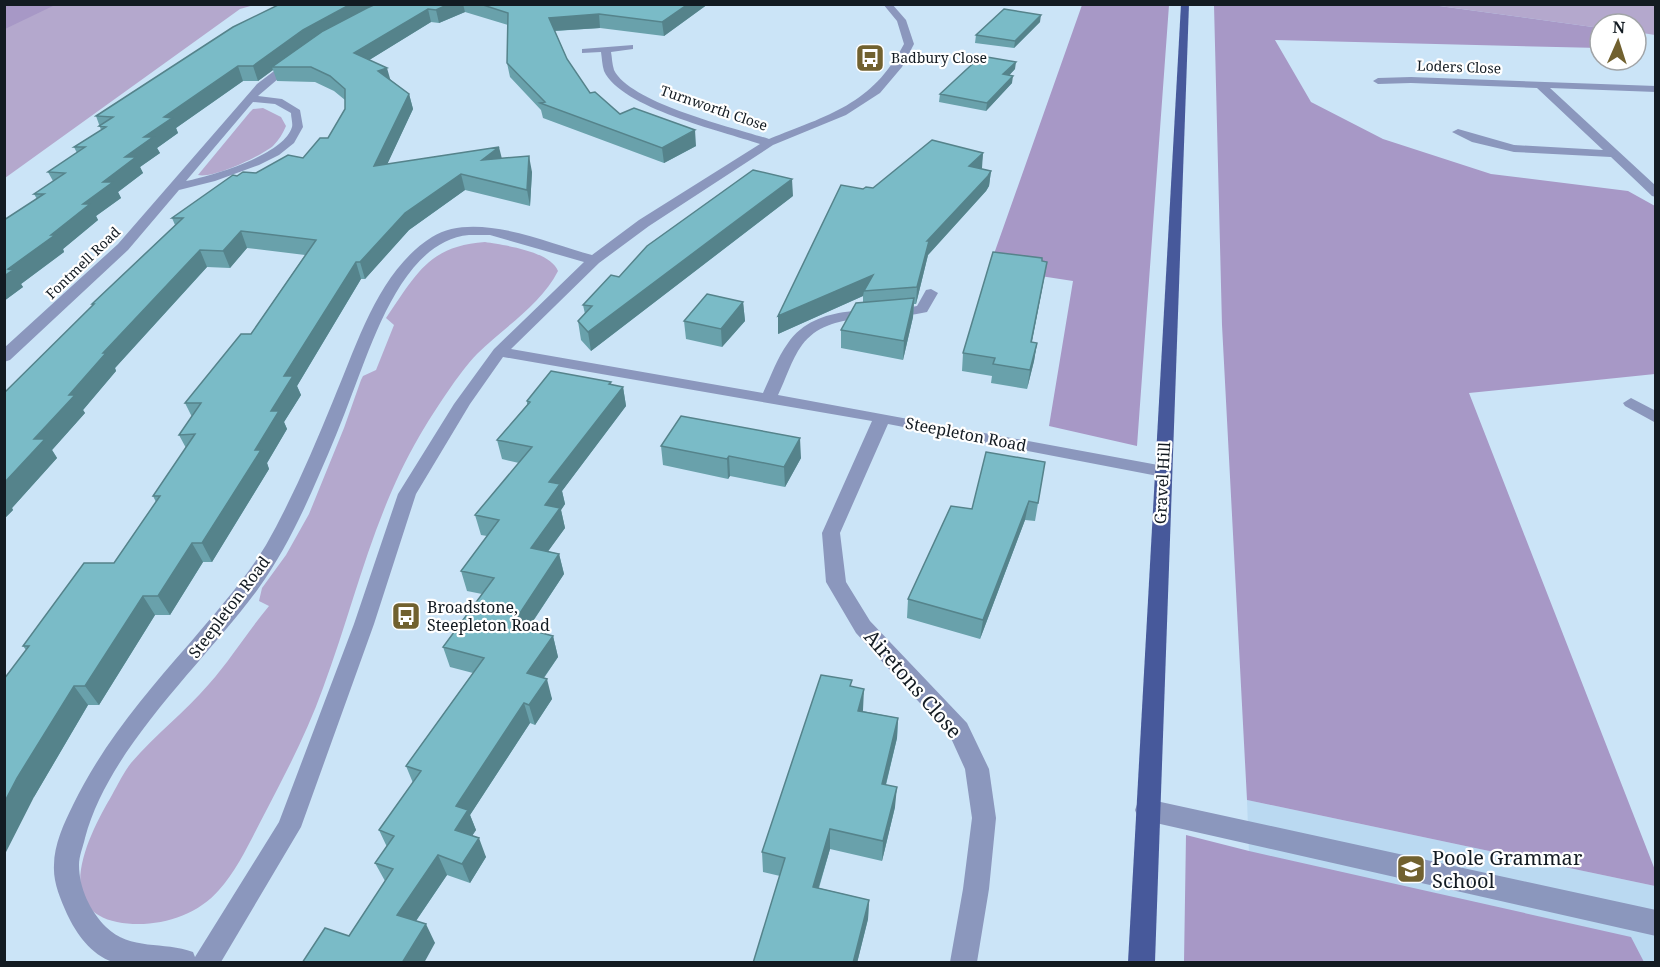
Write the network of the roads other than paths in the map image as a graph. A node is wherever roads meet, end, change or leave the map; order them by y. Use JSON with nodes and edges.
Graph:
{"nodes":[{"id":1,"x":887,"y":4,"type":"edge"},
{"id":2,"x":1185,"y":4,"type":"edge"},
{"id":3,"x":630,"y":47,"type":"dead end"},
{"id":4,"x":605,"y":50,"type":"junction"},
{"id":5,"x":585,"y":51,"type":"dead end"},
{"id":6,"x":302,"y":54,"type":"edge"},
{"id":7,"x":1377,"y":81,"type":"dead end"},
{"id":8,"x":1540,"y":85,"type":"junction"},
{"id":9,"x":1656,"y":89,"type":"edge"},
{"id":10,"x":250,"y":99,"type":"junction"},
{"id":11,"x":1458,"y":132,"type":"dead end"},
{"id":12,"x":769,"y":144,"type":"junction"},
{"id":13,"x":1612,"y":154,"type":"junction"},
{"id":14,"x":178,"y":186,"type":"junction"},
{"id":15,"x":1656,"y":193,"type":"edge"},
{"id":16,"x":594,"y":260,"type":"junction"},
{"id":17,"x":932,"y":293,"type":"dead end"},
{"id":18,"x":500,"y":352,"type":"junction"},
{"id":19,"x":4,"y":357,"type":"edge"},
{"id":20,"x":768,"y":399,"type":"junction"},
{"id":21,"x":1631,"y":402,"type":"dead end"},
{"id":22,"x":882,"y":418,"type":"junction"},
{"id":23,"x":1656,"y":418,"type":"edge"},
{"id":24,"x":1163,"y":471,"type":"junction"},
{"id":25,"x":1147,"y":810,"type":"junction"},
{"id":26,"x":1656,"y":923,"type":"edge"},
{"id":27,"x":183,"y":963,"type":"edge"},
{"id":28,"x":206,"y":963,"type":"edge"},
{"id":29,"x":964,"y":963,"type":"edge"},
{"id":30,"x":1140,"y":963,"type":"edge"}],
"edges":[{"from":1,"to":12,"type":"street"},
{"from":2,"to":24,"type":"main road","name":"Gravel Hill"},
{"from":3,"to":4,"type":"street"},
{"from":4,"to":5,"type":"street"},
{"from":4,"to":12,"type":"street","name":"Turnworth Close"},
{"from":6,"to":10,"type":"street","name":"Fontmell Road"},
{"from":7,"to":8,"type":"street","name":"Loders Close"},
{"from":8,"to":9,"type":"street","name":"Loders Close"},
{"from":8,"to":13,"type":"street"},
{"from":10,"to":14,"type":"street","name":"Fontmell Road"},
{"from":10,"to":14,"type":"street"},
{"from":11,"to":13,"type":"street"},
{"from":12,"to":16,"type":"street"},
{"from":13,"to":15,"type":"street"},
{"from":14,"to":19,"type":"street","name":"Fontmell Road"},
{"from":16,"to":18,"type":"street"},
{"from":16,"to":27,"type":"street","name":"Steepleton Road"},
{"from":17,"to":20,"type":"street"},
{"from":18,"to":20,"type":"street","name":"Steepleton Road"},
{"from":18,"to":28,"type":"street"},
{"from":20,"to":22,"type":"street","name":"Steepleton Road"},
{"from":21,"to":23,"type":"street"},
{"from":22,"to":24,"type":"street","name":"Steepleton Road"},
{"from":22,"to":29,"type":"street","name":"Airetons Close"},
{"from":24,"to":25,"type":"main road","name":"Gravel Hill"},
{"from":25,"to":26,"type":"street"},
{"from":25,"to":30,"type":"main road","name":"Gravel Hill"}]}
